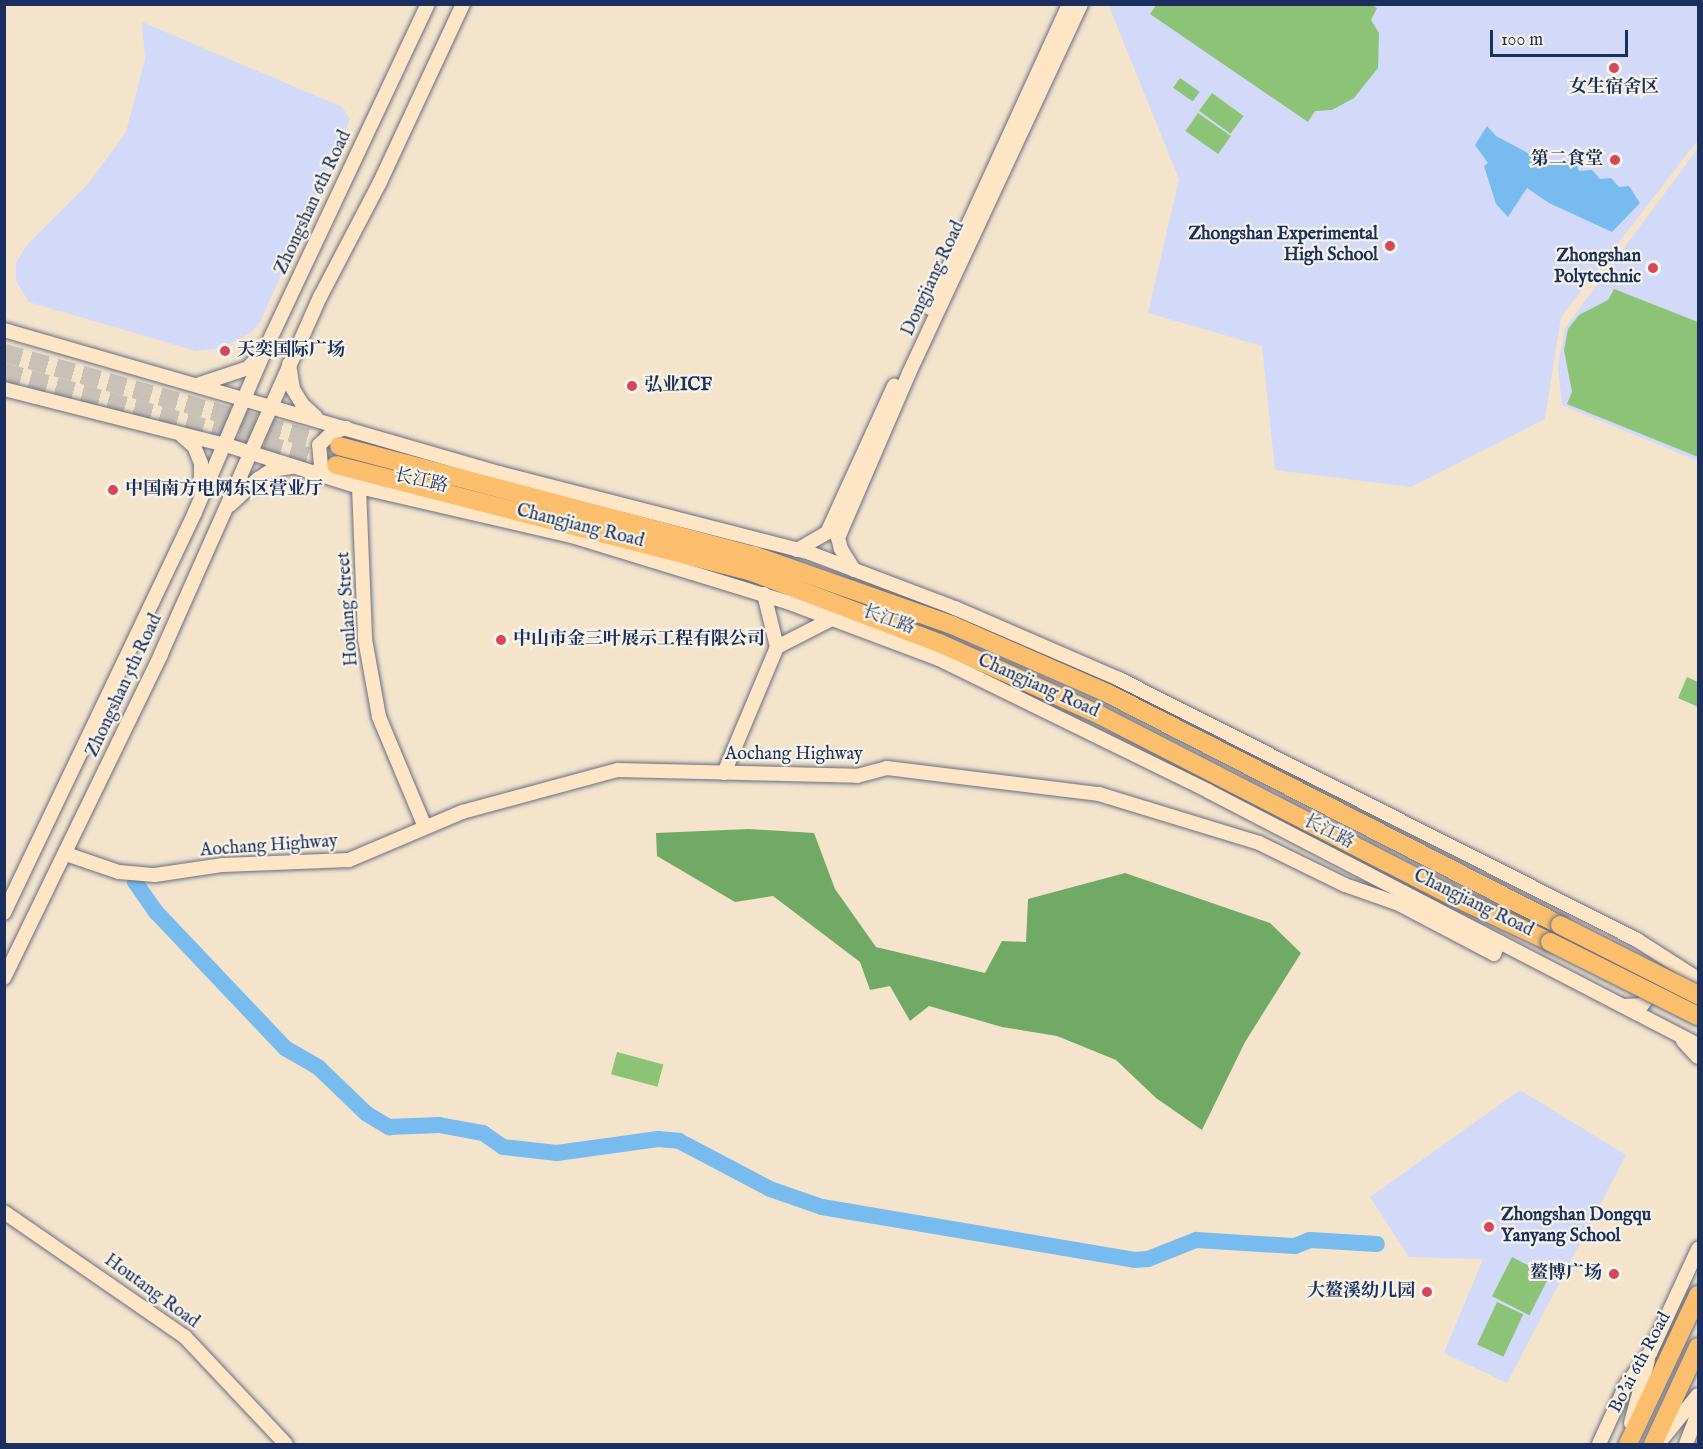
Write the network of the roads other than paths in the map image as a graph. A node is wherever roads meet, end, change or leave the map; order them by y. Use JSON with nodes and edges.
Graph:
{"nodes":[{"id":1,"x":428,"y":4,"type":"edge"},
{"id":2,"x":463,"y":4,"type":"edge"},
{"id":3,"x":1069,"y":4,"type":"edge"},
{"id":4,"x":1081,"y":4,"type":"edge"},
{"id":5,"x":4,"y":330,"type":"edge"},
{"id":6,"x":266,"y":350,"type":"junction"},
{"id":7,"x":290,"y":362,"type":"junction"},
{"id":8,"x":198,"y":384,"type":"junction"},
{"id":9,"x":4,"y":390,"type":"edge"},
{"id":10,"x":246,"y":399,"type":"junction"},
{"id":11,"x":269,"y":406,"type":"junction"},
{"id":12,"x":238,"y":419,"type":"joint"},
{"id":13,"x":320,"y":420,"type":"junction"},
{"id":14,"x":346,"y":428,"type":"junction"},
{"id":15,"x":179,"y":434,"type":"junction"},
{"id":16,"x":226,"y":446,"type":"junction"},
{"id":17,"x":339,"y":446,"type":"tunnel mouth"},
{"id":18,"x":248,"y":453,"type":"junction"},
{"id":19,"x":292,"y":466,"type":"junction"},
{"id":20,"x":333,"y":471,"type":"junction"},
{"id":21,"x":359,"y":487,"type":"junction"},
{"id":22,"x":200,"y":502,"type":"junction"},
{"id":23,"x":222,"y":513,"type":"junction"},
{"id":24,"x":804,"y":551,"type":"junction"},
{"id":25,"x":854,"y":570,"type":"junction"},
{"id":26,"x":765,"y":594,"type":"junction"},
{"id":27,"x":832,"y":620,"type":"junction"},
{"id":28,"x":777,"y":646,"type":"junction"},
{"id":29,"x":1129,"y":705,"type":"junction"},
{"id":30,"x":1107,"y":718,"type":"junction"},
{"id":31,"x":1229,"y":735,"type":"junction"},
{"id":32,"x":1159,"y":767,"type":"junction"},
{"id":33,"x":724,"y":773,"type":"junction"},
{"id":34,"x":1377,"y":810,"type":"junction"},
{"id":35,"x":425,"y":827,"type":"junction"},
{"id":36,"x":1295,"y":836,"type":"junction"},
{"id":37,"x":66,"y":854,"type":"junction"},
{"id":38,"x":1385,"y":861,"type":"junction"},
{"id":39,"x":1449,"y":871,"type":"junction"},
{"id":40,"x":4,"y":913,"type":"edge"},
{"id":41,"x":1499,"y":942,"type":"junction"},
{"id":42,"x":1652,"y":951,"type":"junction"},
{"id":43,"x":1695,"y":977,"type":"edge"},
{"id":44,"x":4,"y":978,"type":"edge"},
{"id":45,"x":1698,"y":995,"type":"edge"},
{"id":46,"x":1622,"y":1006,"type":"junction"},
{"id":47,"x":1698,"y":1016,"type":"edge"},
{"id":48,"x":1675,"y":1034,"type":"junction"},
{"id":49,"x":1698,"y":1045,"type":"edge"},
{"id":50,"x":1698,"y":1057,"type":"edge"},
{"id":51,"x":4,"y":1212,"type":"edge"},
{"id":52,"x":1698,"y":1249,"type":"edge"},
{"id":53,"x":1698,"y":1296,"type":"edge"},
{"id":54,"x":1698,"y":1347,"type":"edge"},
{"id":55,"x":1650,"y":1353,"type":"junction"},
{"id":56,"x":1698,"y":1395,"type":"edge"},
{"id":57,"x":1698,"y":1413,"type":"edge"},
{"id":58,"x":286,"y":1444,"type":"edge"},
{"id":59,"x":1599,"y":1444,"type":"edge"},
{"id":60,"x":1627,"y":1444,"type":"edge"},
{"id":61,"x":1653,"y":1444,"type":"edge"},
{"id":62,"x":1658,"y":1444,"type":"edge"},
{"id":63,"x":1686,"y":1444,"type":"edge"}],
"edges":[{"from":1,"to":6,"type":"main road","name":"Zhongshan 6th Road"},
{"from":2,"to":7,"type":"main road"},
{"from":3,"to":24,"type":"main road","name":"Dongjiang Road"},
{"from":4,"to":25,"type":"main road","name":"Dongjiang Road"},
{"from":5,"to":8,"type":"main road","name":"长江路"},
{"from":6,"to":8,"type":"main road"},
{"from":6,"to":10,"type":"main road","name":"Zhongshan 6th Road"},
{"from":7,"to":11,"type":"main road"},
{"from":7,"to":13,"type":"main road"},
{"from":8,"to":10,"type":"main road","name":"长江路"},
{"from":9,"to":15,"type":"main road","name":"长江路"},
{"from":10,"to":11,"type":"main road","name":"长江路"},
{"from":10,"to":12,"type":"main road","name":"Zhongshan 6th Road"},
{"from":11,"to":13,"type":"main road","name":"长江路"},
{"from":11,"to":18,"type":"main road","name":"Zhongshan 5th Road"},
{"from":12,"to":16,"type":"main road","name":"Zhongshan 5th Road"},
{"from":13,"to":14,"type":"main road","name":"长江路"},
{"from":14,"to":20,"type":"main road"},
{"from":14,"to":24,"type":"main road","name":"长江路"},
{"from":15,"to":16,"type":"main road","name":"长江路"},
{"from":15,"to":22,"type":"main road"},
{"from":16,"to":18,"type":"main road","name":"长江路"},
{"from":16,"to":22,"type":"main road","name":"Zhongshan 5th Road"},
{"from":17,"to":29,"type":"highway","name":"Changjiang Road"},
{"from":18,"to":19,"type":"main road","name":"长江路"},
{"from":18,"to":23,"type":"main road","name":"Zhongshan 5th Road"},
{"from":19,"to":20,"type":"main road","name":"长江路"},
{"from":19,"to":23,"type":"main road"},
{"from":20,"to":21,"type":"main road","name":"长江路"},
{"from":20,"to":30,"type":"highway","name":"Changjiang Road"},
{"from":21,"to":26,"type":"main road","name":"长江路"},
{"from":21,"to":35,"type":"main road","name":"Houlang Street"},
{"from":22,"to":40,"type":"main road","name":"Zhongshan 5th Road"},
{"from":23,"to":37,"type":"main road","name":"Zhongshan 5th Road"},
{"from":24,"to":25,"type":"main road","name":"长江路"},
{"from":25,"to":31,"type":"main road","name":"长江路"},
{"from":26,"to":27,"type":"main road","name":"长江路"},
{"from":26,"to":28,"type":"main road"},
{"from":27,"to":28,"type":"main road"},
{"from":27,"to":32,"type":"main road","name":"长江路"},
{"from":28,"to":33,"type":"main road"},
{"from":29,"to":31,"type":"main road","name":"长江路"},
{"from":29,"to":39,"type":"highway","name":"Changjiang Road"},
{"from":30,"to":32,"type":"main road"},
{"from":30,"to":38,"type":"highway","name":"Changjiang Road"},
{"from":31,"to":34,"type":"main road","name":"长江路"},
{"from":32,"to":36,"type":"main road","name":"长江路"},
{"from":33,"to":35,"type":"main road","name":"Aochang Highway"},
{"from":33,"to":41,"type":"main road","name":"Aochang Highway"},
{"from":34,"to":39,"type":"main road"},
{"from":34,"to":42,"type":"main road","name":"长江路"},
{"from":35,"to":37,"type":"main road","name":"Aochang Highway"},
{"from":36,"to":38,"type":"main road"},
{"from":36,"to":41,"type":"main road","name":"长江路"},
{"from":37,"to":44,"type":"main road","name":"Zhongshan 5th Road"},
{"from":38,"to":47,"type":"highway","name":"Changjiang Road","bridge":true},
{"from":39,"to":45,"type":"highway","name":"Changjiang Road","bridge":true},
{"from":41,"to":46,"type":"main road","name":"长江路"},
{"from":42,"to":43,"type":"main road","name":"长江路"},
{"from":42,"to":46,"type":"main road"},
{"from":46,"to":48,"type":"main road","name":"长江路"},
{"from":48,"to":49,"type":"main road","name":"长江路"},
{"from":48,"to":50,"type":"main road"},
{"from":51,"to":58,"type":"main road","name":"Houtang Road"},
{"from":52,"to":55,"type":"main road","name":"Bo'ai 6th Road"},
{"from":53,"to":60,"type":"highway","name":"Bo'ai 6th Road"},
{"from":54,"to":61,"type":"highway"},
{"from":55,"to":59,"type":"main road","name":"Bo'ai 6th Road"},
{"from":55,"to":60,"type":"main road"},
{"from":56,"to":62,"type":"main road"},
{"from":57,"to":63,"type":"main road"}]}
